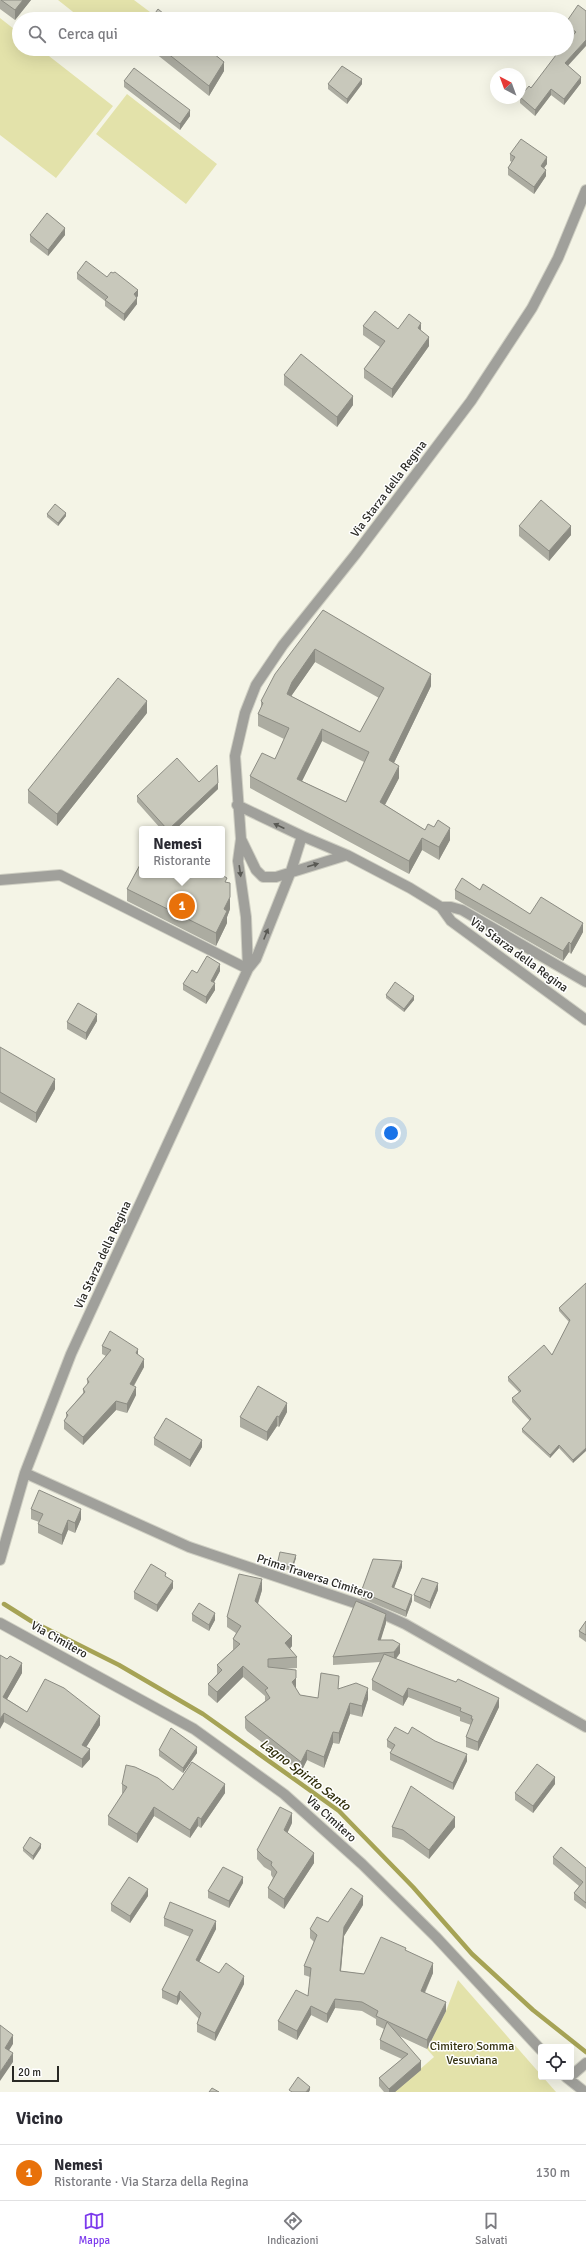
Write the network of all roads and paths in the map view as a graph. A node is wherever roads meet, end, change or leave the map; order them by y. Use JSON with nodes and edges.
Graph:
{"nodes":[{"id":1,"x":586,"y":190,"type":"edge"},
{"id":2,"x":237,"y":805,"type":"junction"},
{"id":3,"x":302,"y":836,"type":"junction"},
{"id":4,"x":241,"y":839,"type":"junction"},
{"id":5,"x":347,"y":855,"type":"junction"},
{"id":6,"x":291,"y":871,"type":"junction"},
{"id":7,"x":0,"y":880,"type":"edge"},
{"id":8,"x":441,"y":907,"type":"junction"},
{"id":9,"x":248,"y":969,"type":"junction"},
{"id":10,"x":586,"y":982,"type":"edge"},
{"id":11,"x":586,"y":1020,"type":"edge"},
{"id":12,"x":25,"y":1473,"type":"junction"},
{"id":13,"x":0,"y":1560,"type":"edge"},
{"id":14,"x":0,"y":1623,"type":"edge"},
{"id":15,"x":586,"y":1727,"type":"edge"},
{"id":16,"x":538,"y":2047,"type":"edge"},
{"id":17,"x":586,"y":2063,"type":"edge"},
{"id":18,"x":574,"y":2073,"type":"edge"},
{"id":19,"x":572,"y":2080,"type":"edge"},
{"id":20,"x":585,"y":2092,"type":"edge"}],
"edges":[{"from":1,"to":2,"type":"street","name":"Via Starza della Regina"},
{"from":3,"to":2,"type":"street","name":"Via Starza della Regina","one_way":true},
{"from":2,"to":4,"type":"street","name":"Via Starza della Regina"},
{"from":3,"to":5,"type":"street","name":"Via Starza della Regina"},
{"from":3,"to":6,"type":"street","name":"Via Starza della Regina"},
{"from":4,"to":6,"type":"street","name":"Via Starza della Regina"},
{"from":4,"to":9,"type":"street","name":"Via Starza della Regina","one_way":true},
{"from":6,"to":5,"type":"street","name":"Via Starza della Regina","one_way":true},
{"from":5,"to":8,"type":"street","name":"Via Starza della Regina"},
{"from":9,"to":6,"type":"street","name":"Via Starza della Regina","one_way":true},
{"from":7,"to":9,"type":"street"},
{"from":8,"to":10,"type":"street","name":"Via Starza della Regina"},
{"from":8,"to":11,"type":"street","name":"Via Starza della Regina"},
{"from":9,"to":12,"type":"street","name":"Via Starza della Regina"},
{"from":12,"to":13,"type":"street","name":"Via Starza della Regina"},
{"from":12,"to":15,"type":"street","name":"Prima Traversa Cimitero"},
{"from":14,"to":16,"type":"street","name":"Via Cimitero"},
{"from":17,"to":18,"type":"street"},
{"from":19,"to":20,"type":"street"}]}
